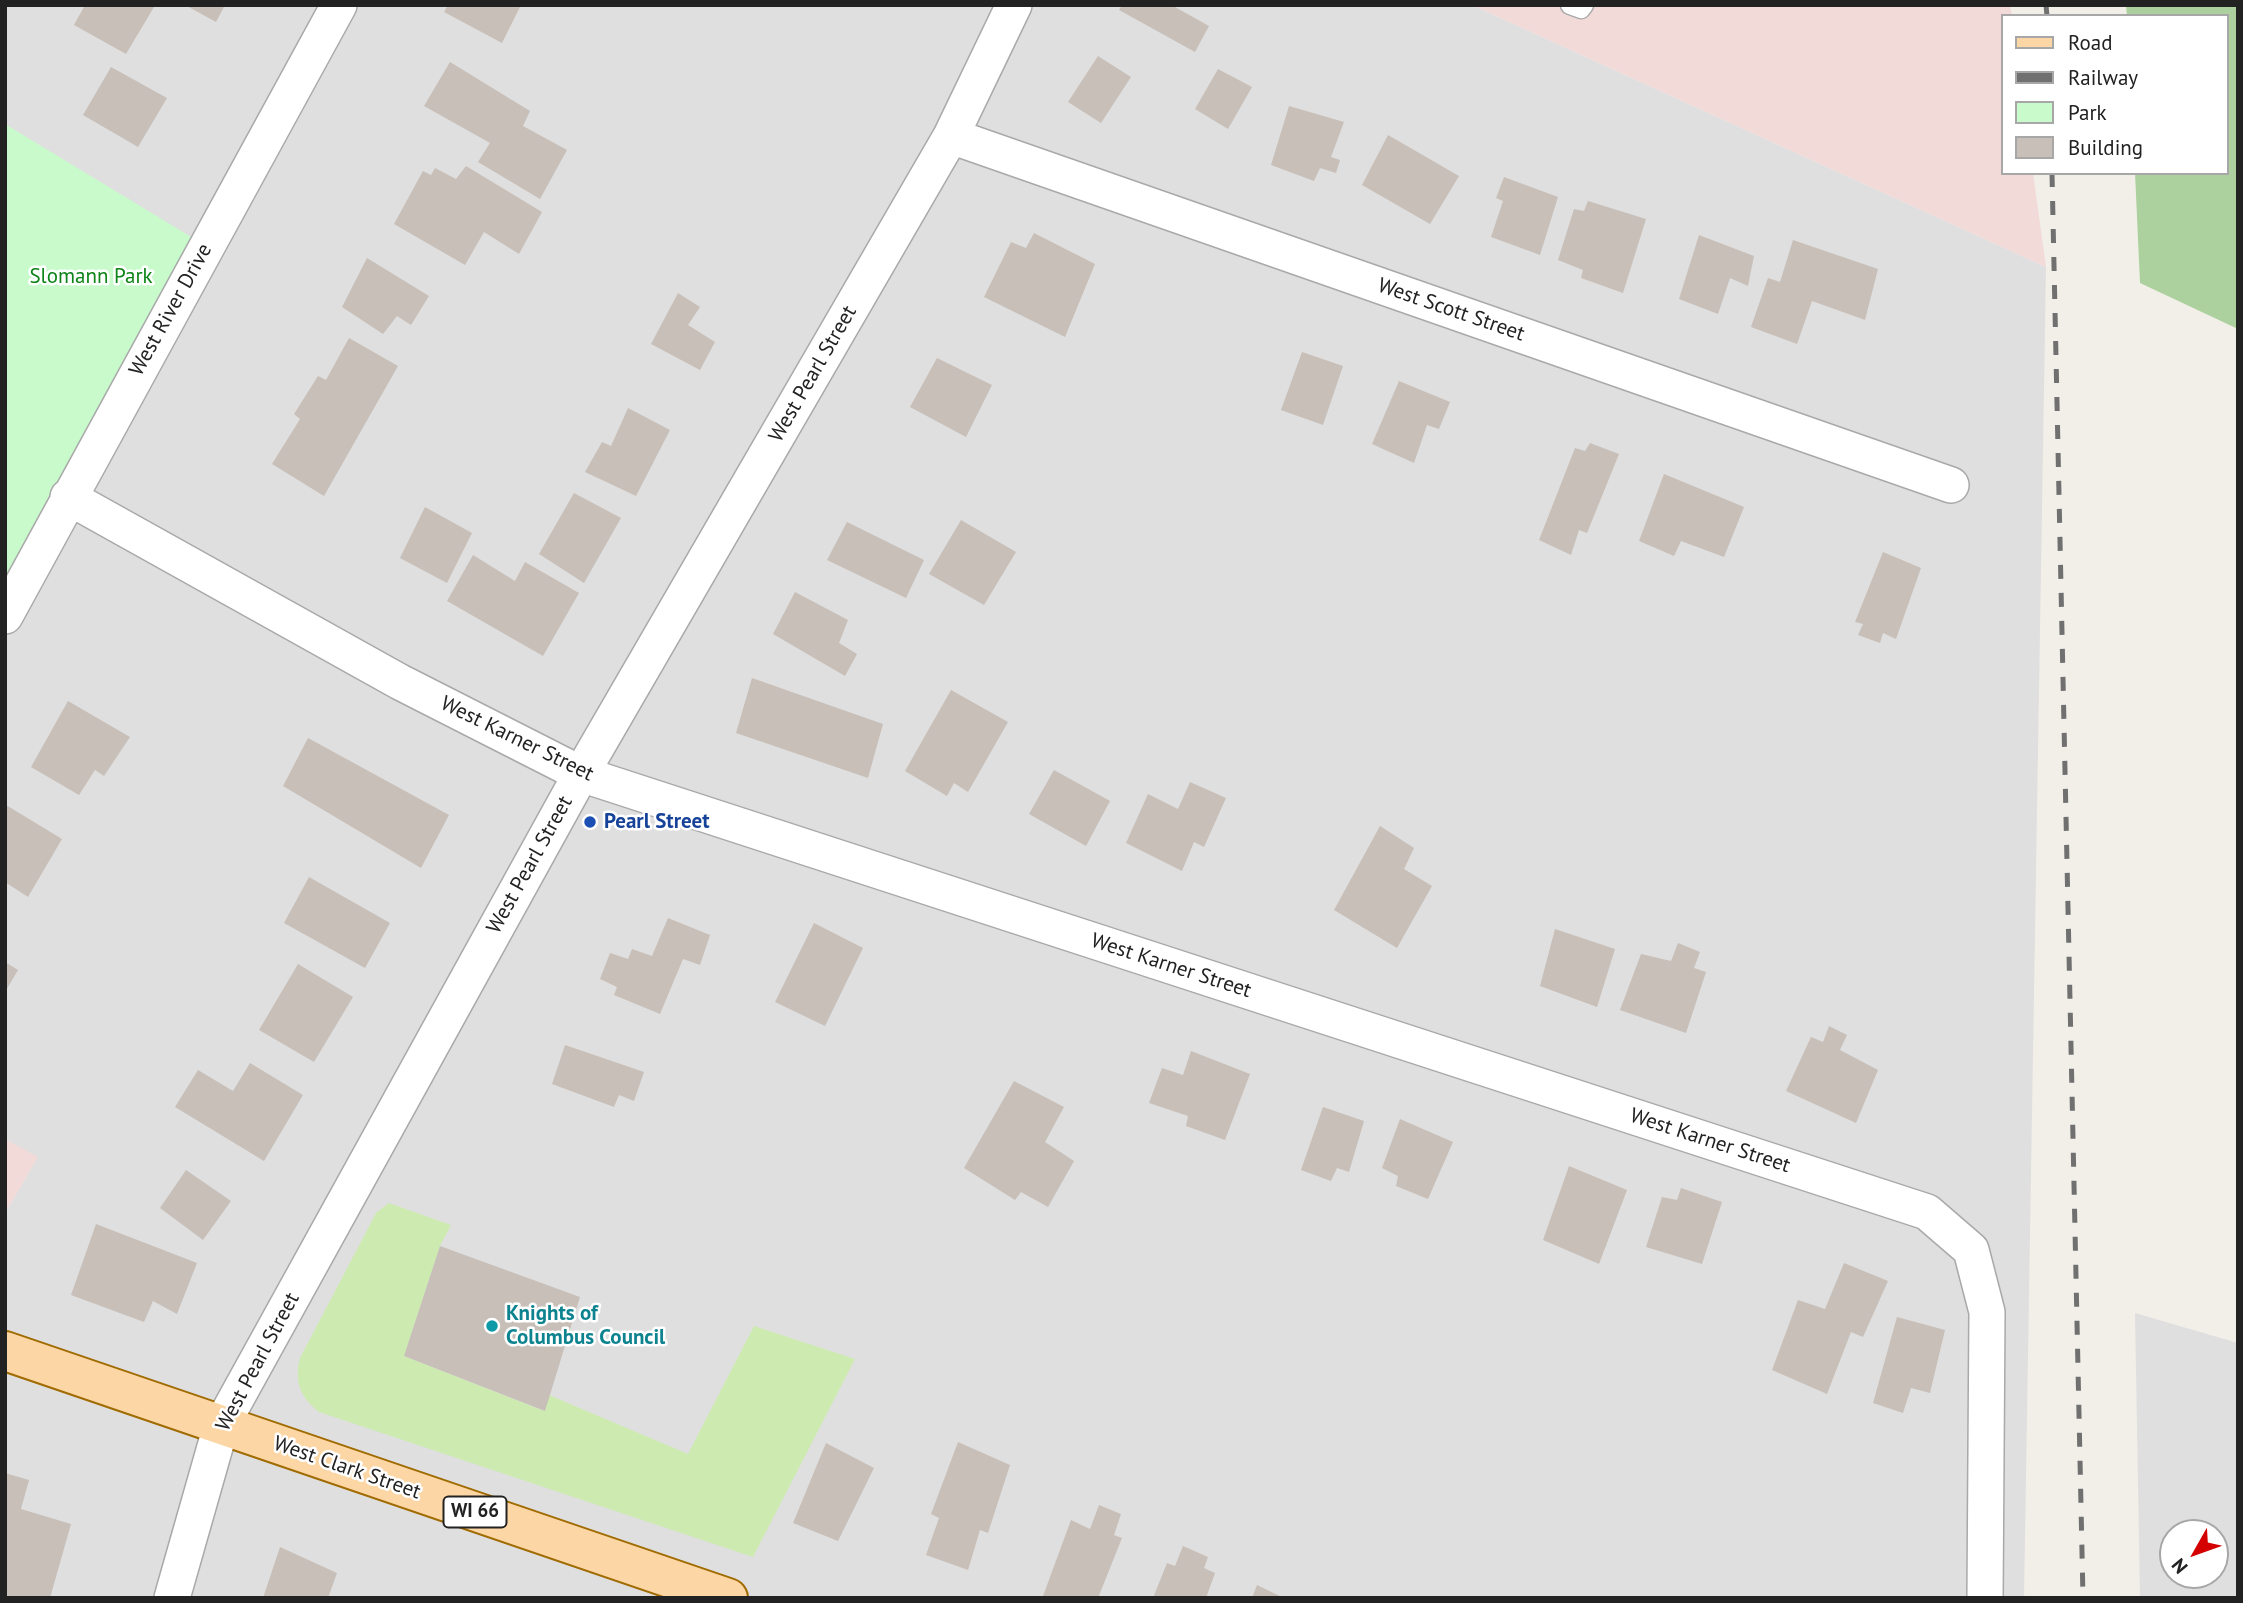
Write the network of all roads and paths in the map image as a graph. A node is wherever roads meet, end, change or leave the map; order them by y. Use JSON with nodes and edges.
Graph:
{"nodes":[{"id":1,"x":339,"y":5,"type":"edge"},
{"id":2,"x":1014,"y":5,"type":"edge"},
{"id":3,"x":1570,"y":5,"type":"edge"},
{"id":4,"x":1584,"y":5,"type":"edge"},
{"id":5,"x":951,"y":136,"type":"junction"},
{"id":6,"x":1951,"y":485,"type":"dead end"},
{"id":7,"x":68,"y":497,"type":"junction"},
{"id":8,"x":5,"y":615,"type":"edge"},
{"id":9,"x":581,"y":774,"type":"junction"},
{"id":10,"x":5,"y":1351,"type":"edge"},
{"id":11,"x":221,"y":1426,"type":"junction"},
{"id":12,"x":172,"y":1598,"type":"edge"},
{"id":13,"x":728,"y":1598,"type":"edge"},
{"id":14,"x":1985,"y":1598,"type":"edge"}],
"edges":[{"from":1,"to":7,"type":"street","name":"West River Drive"},
{"from":2,"to":5,"type":"street","name":"West Pearl Street"},
{"from":3,"to":4,"type":"lane"},
{"from":5,"to":6,"type":"street","name":"West Scott Street"},
{"from":5,"to":9,"type":"street","name":"West Pearl Street"},
{"from":7,"to":8,"type":"street","name":"West River Drive"},
{"from":7,"to":9,"type":"street","name":"West Karner Street"},
{"from":9,"to":11,"type":"street","name":"West Pearl Street"},
{"from":9,"to":14,"type":"street","name":"West Karner Street"},
{"from":10,"to":11,"type":"main road","name":"West Clark Street","number":"WI 66"},
{"from":11,"to":12,"type":"street","name":"West Pearl Street"},
{"from":11,"to":13,"type":"main road","name":"West Clark Street","number":"WI 66"}]}
